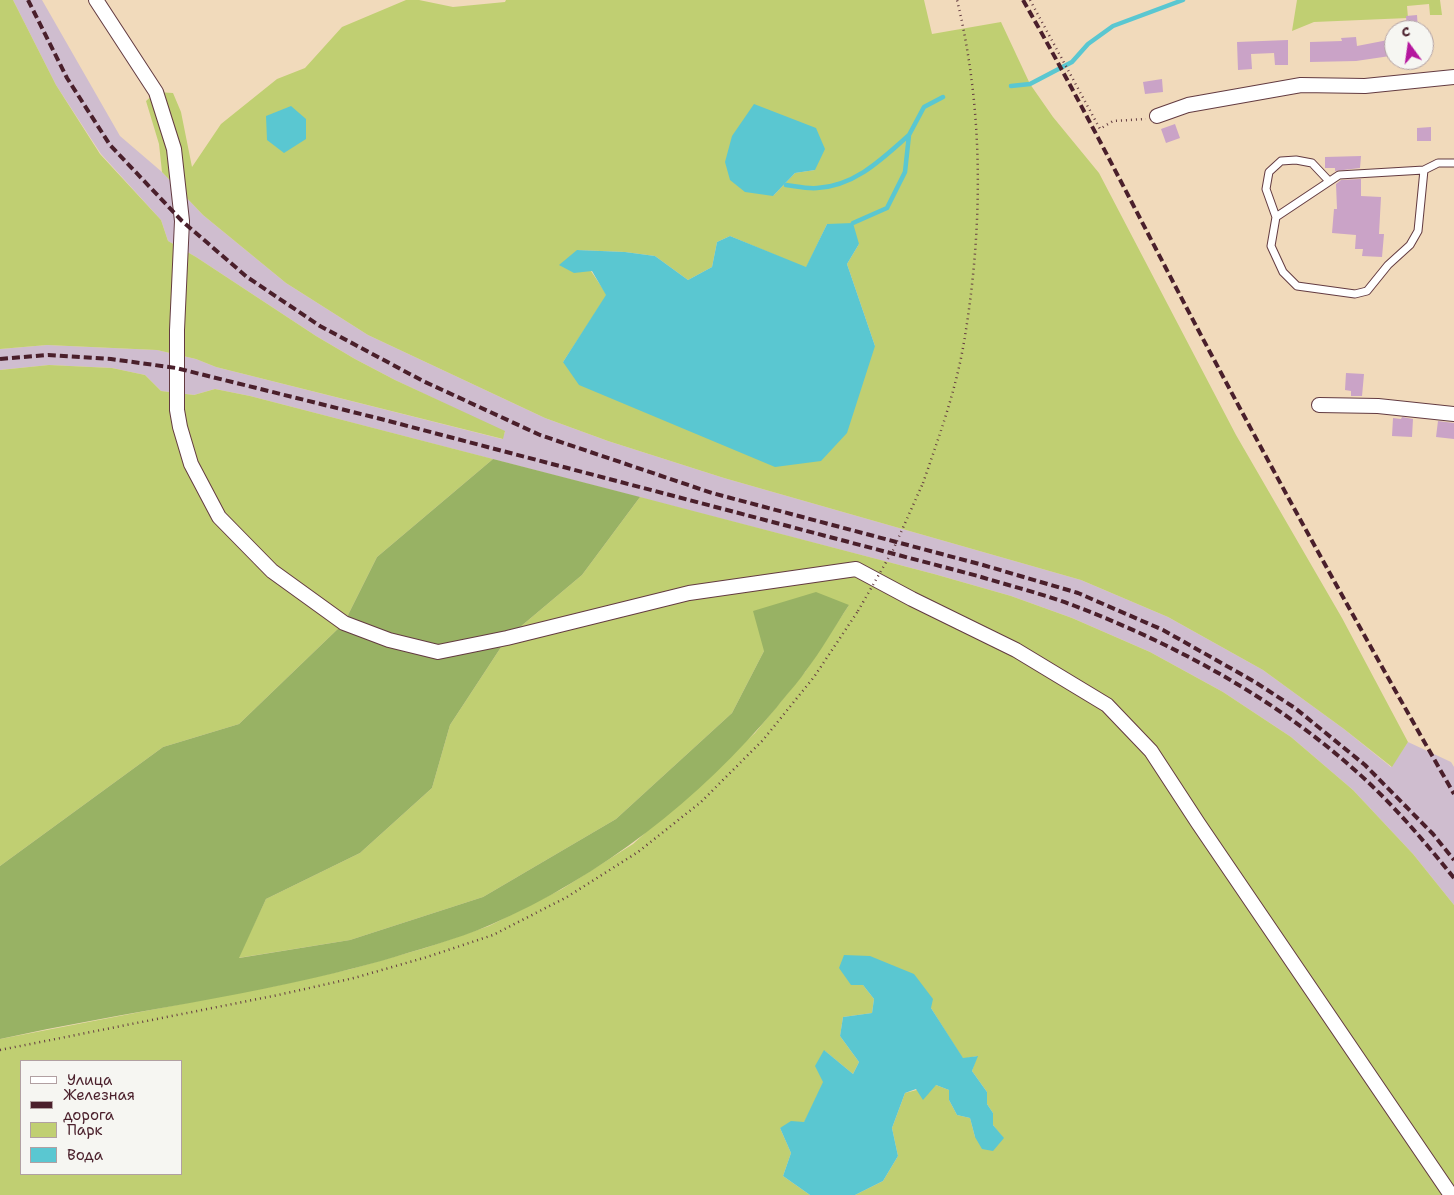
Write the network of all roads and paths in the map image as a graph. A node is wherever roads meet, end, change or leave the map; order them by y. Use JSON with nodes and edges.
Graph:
{"nodes":[{"id":1,"x":96,"y":0,"type":"edge"},
{"id":2,"x":957,"y":0,"type":"edge"},
{"id":3,"x":1030,"y":0,"type":"edge"},
{"id":4,"x":1454,"y":77,"type":"edge"},
{"id":5,"x":1157,"y":116,"type":"joint"},
{"id":6,"x":1454,"y":163,"type":"edge"},
{"id":7,"x":1424,"y":170,"type":"junction"},
{"id":8,"x":1328,"y":180,"type":"junction"},
{"id":9,"x":1276,"y":217,"type":"junction"},
{"id":10,"x":1319,"y":405,"type":"dead end"},
{"id":11,"x":1454,"y":414,"type":"edge"},
{"id":12,"x":0,"y":1050,"type":"edge"},
{"id":13,"x":1451,"y":1195,"type":"edge"}],
"edges":[{"from":1,"to":13,"type":"street"},
{"from":2,"to":12,"type":"path","bridge":true},
{"from":3,"to":5,"type":"path"},
{"from":4,"to":5,"type":"street"},
{"from":6,"to":7,"type":"lane"},
{"from":7,"to":8,"type":"lane"},
{"from":7,"to":9,"type":"lane"},
{"from":8,"to":9,"type":"lane"},
{"from":8,"to":9,"type":"lane"},
{"from":10,"to":11,"type":"street"}]}
